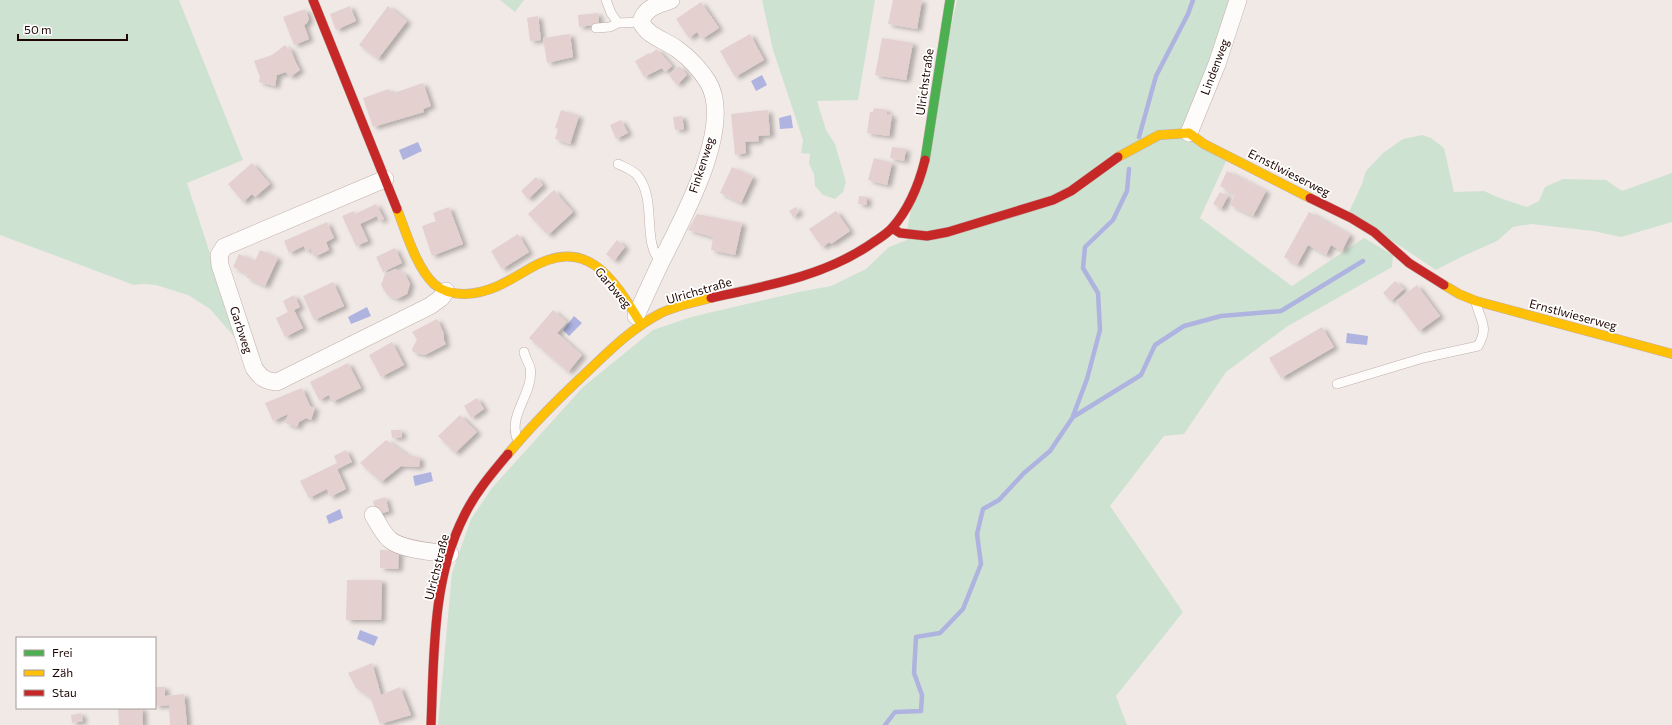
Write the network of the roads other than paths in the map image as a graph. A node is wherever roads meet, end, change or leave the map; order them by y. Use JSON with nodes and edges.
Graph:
{"nodes":[{"id":1,"x":313,"y":0,"type":"edge"},
{"id":2,"x":606,"y":0,"type":"edge"},
{"id":3,"x":671,"y":0,"type":"edge"},
{"id":4,"x":950,"y":0,"type":"edge"},
{"id":5,"x":1238,"y":0,"type":"edge"},
{"id":6,"x":641,"y":22,"type":"junction"},
{"id":7,"x":618,"y":23,"type":"junction"},
{"id":8,"x":596,"y":28,"type":"dead end"},
{"id":9,"x":1189,"y":133,"type":"junction"},
{"id":10,"x":618,"y":164,"type":"dead end"},
{"id":11,"x":385,"y":179,"type":"junction"},
{"id":12,"x":892,"y":228,"type":"junction"},
{"id":13,"x":661,"y":262,"type":"junction"},
{"id":14,"x":446,"y":291,"type":"junction"},
{"id":15,"x":1476,"y":301,"type":"junction"},
{"id":16,"x":638,"y":320,"type":"junction"},
{"id":17,"x":524,"y":352,"type":"dead end"},
{"id":18,"x":1672,"y":354,"type":"edge"},
{"id":19,"x":1337,"y":384,"type":"dead end"},
{"id":20,"x":518,"y":443,"type":"junction"},
{"id":21,"x":373,"y":515,"type":"dead end"},
{"id":22,"x":450,"y":554,"type":"junction"},
{"id":23,"x":431,"y":725,"type":"edge"}],
"edges":[{"from":1,"to":11,"type":"street","name":"Garbweg"},
{"from":2,"to":7,"type":"lane"},
{"from":3,"to":6,"type":"street"},
{"from":4,"to":12,"type":"street","name":"Ulrichstraße"},
{"from":5,"to":9,"type":"street","name":"Lindenweg"},
{"from":6,"to":7,"type":"lane"},
{"from":6,"to":13,"type":"street","name":"Finkenweg"},
{"from":7,"to":8,"type":"lane"},
{"from":9,"to":12,"type":"street"},
{"from":9,"to":15,"type":"street","name":"Ernstlwieserweg"},
{"from":10,"to":13,"type":"lane"},
{"from":11,"to":14,"type":"street","name":"Garbweg"},
{"from":11,"to":14,"type":"street","name":"Garbweg"},
{"from":12,"to":16,"type":"street","name":"Ulrichstraße"},
{"from":13,"to":16,"type":"street","name":"Finkenweg"},
{"from":14,"to":16,"type":"street","name":"Garbweg"},
{"from":15,"to":18,"type":"street","name":"Ernstlwieserweg"},
{"from":15,"to":19,"type":"lane"},
{"from":16,"to":20,"type":"street","name":"Ulrichstraße"},
{"from":17,"to":20,"type":"lane"},
{"from":20,"to":22,"type":"street","name":"Ulrichstraße"},
{"from":21,"to":22,"type":"street"},
{"from":22,"to":23,"type":"street","name":"Ulrichstraße"}]}
